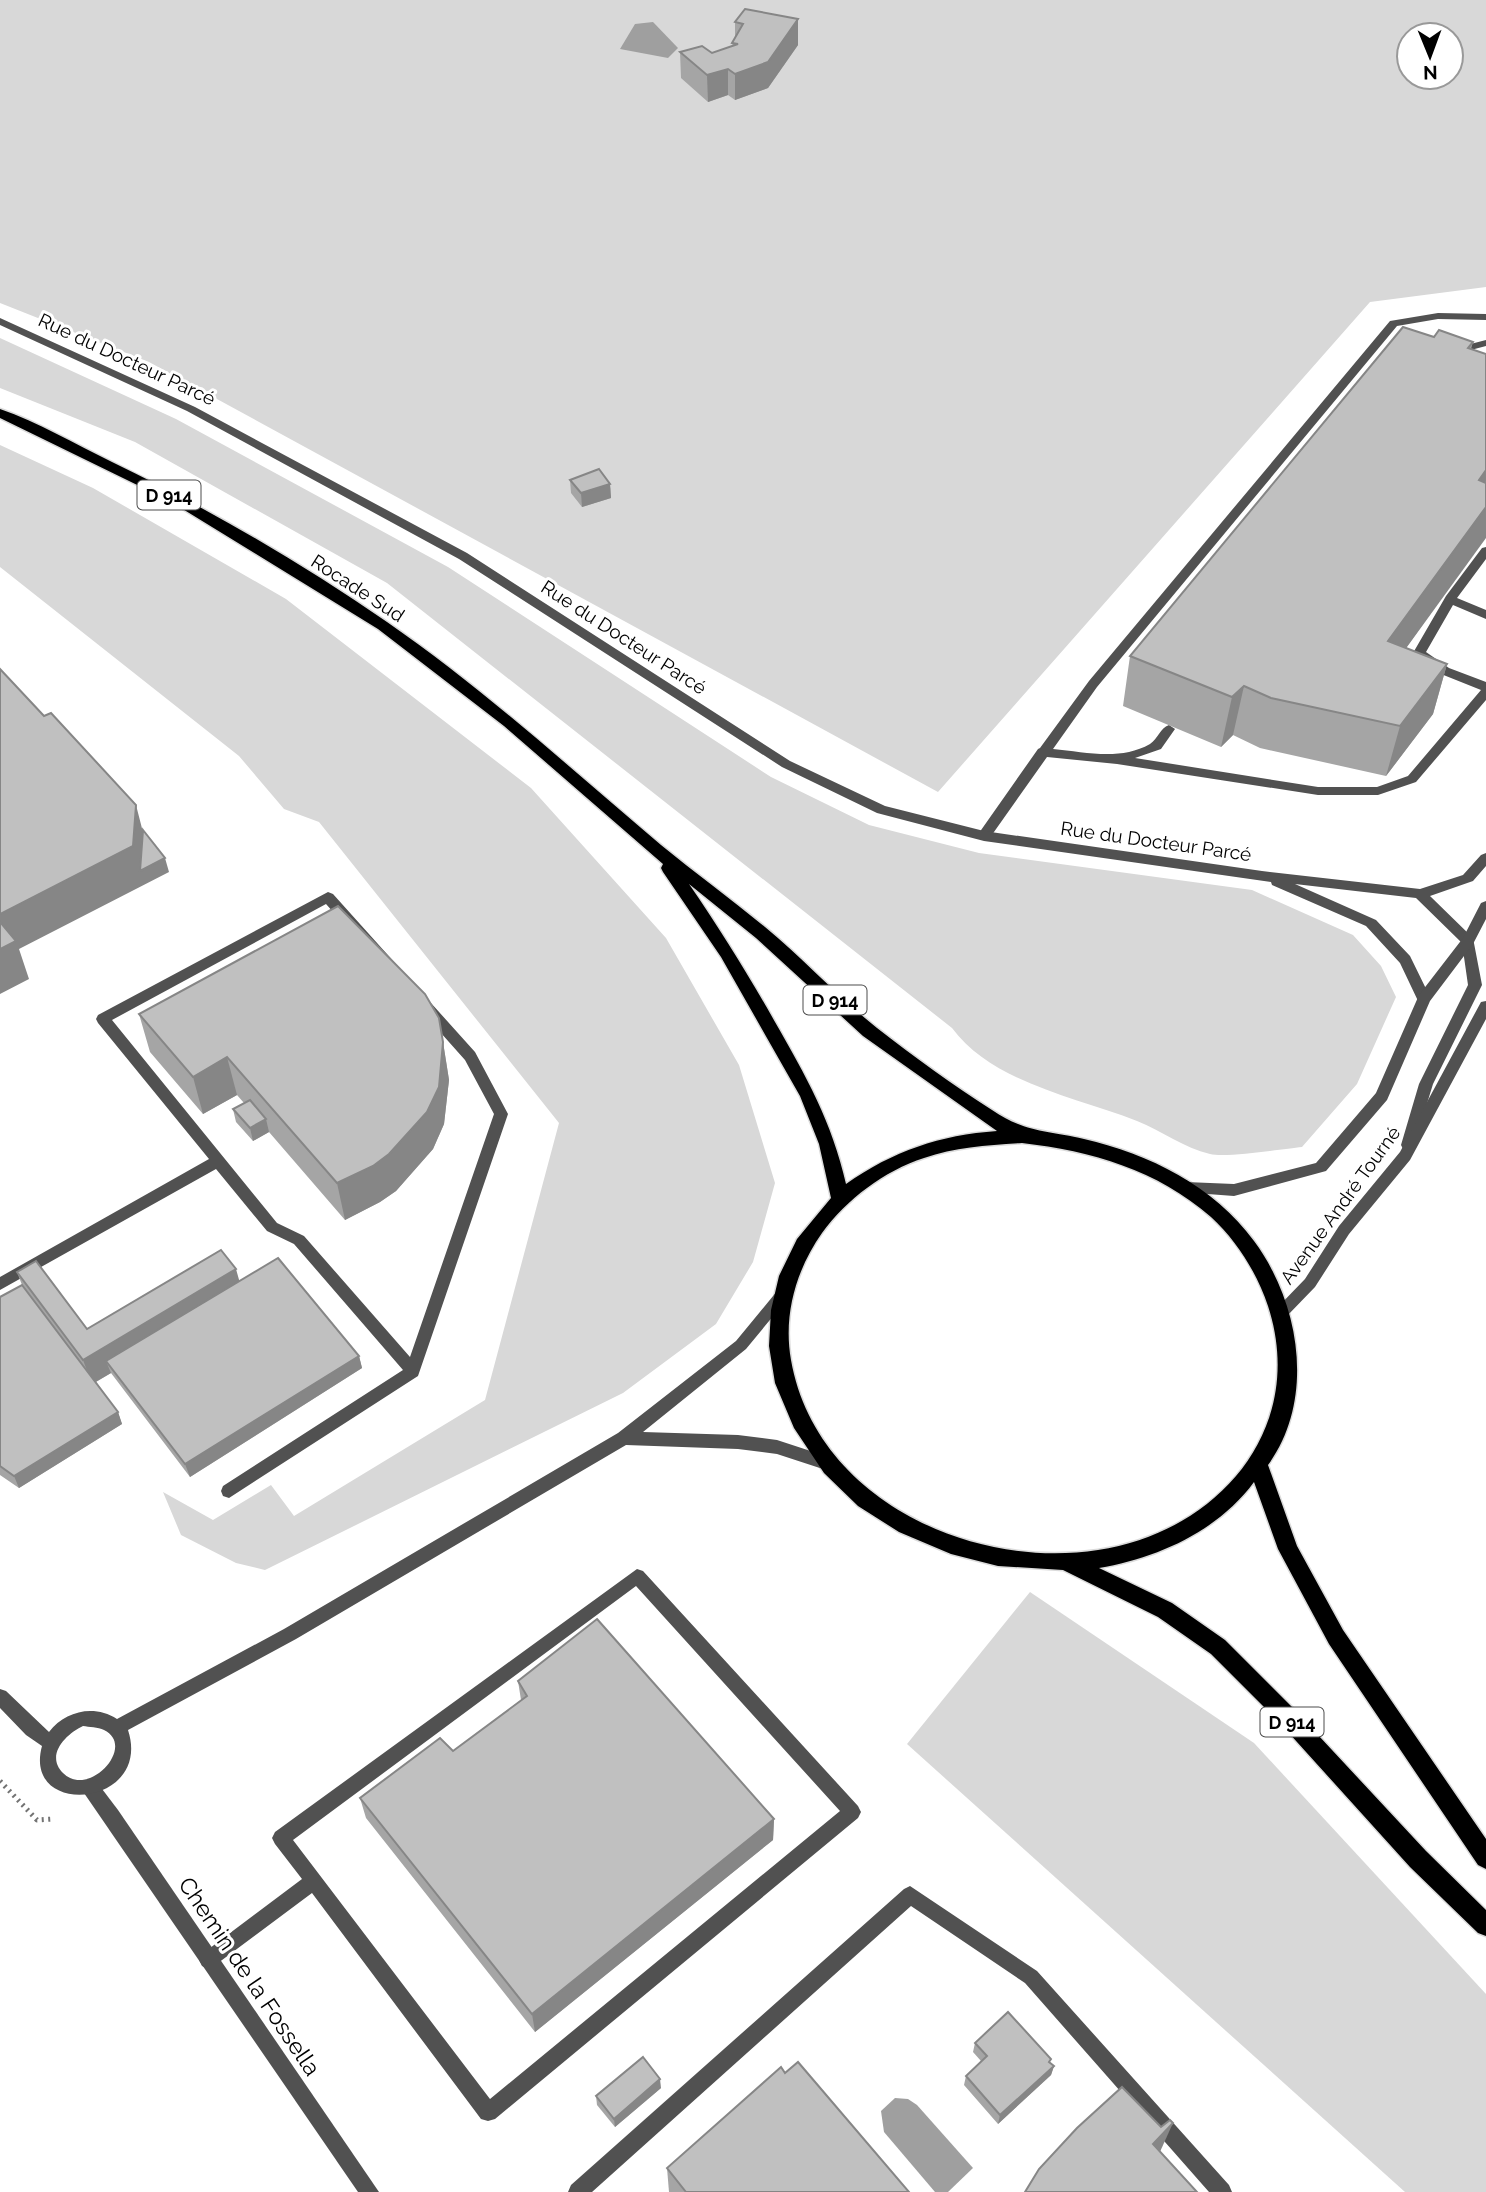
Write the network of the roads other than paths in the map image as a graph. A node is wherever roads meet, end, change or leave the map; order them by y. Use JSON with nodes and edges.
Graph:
{"nodes":[{"id":1,"x":1486,"y":317,"type":"edge"},
{"id":2,"x":0,"y":321,"type":"edge"},
{"id":3,"x":1486,"y":343,"type":"edge"},
{"id":4,"x":1447,"y":372,"type":"edge"},
{"id":5,"x":0,"y":413,"type":"edge"},
{"id":6,"x":1486,"y":551,"type":"edge"},
{"id":7,"x":1450,"y":599,"type":"junction"},
{"id":8,"x":1486,"y":615,"type":"edge"},
{"id":9,"x":1486,"y":687,"type":"edge"},
{"id":10,"x":1486,"y":692,"type":"edge"},
{"id":11,"x":1169,"y":729,"type":"dead end"},
{"id":12,"x":1042,"y":752,"type":"junction"},
{"id":13,"x":1117,"y":760,"type":"junction"},
{"id":14,"x":984,"y":836,"type":"junction"},
{"id":15,"x":658,"y":850,"type":"junction"},
{"id":16,"x":1486,"y":858,"type":"edge"},
{"id":17,"x":1262,"y":876,"type":"junction"},
{"id":18,"x":1420,"y":894,"type":"junction"},
{"id":19,"x":1486,"y":906,"type":"edge"},
{"id":20,"x":1468,"y":941,"type":"junction"},
{"id":21,"x":1424,"y":999,"type":"junction"},
{"id":22,"x":1486,"y":1006,"type":"edge"},
{"id":23,"x":1022,"y":1136,"type":"junction"},
{"id":24,"x":1405,"y":1156,"type":"junction"},
{"id":25,"x":218,"y":1161,"type":"junction"},
{"id":26,"x":1186,"y":1188,"type":"junction"},
{"id":27,"x":840,"y":1199,"type":"junction"},
{"id":28,"x":0,"y":1284,"type":"edge"},
{"id":29,"x":783,"y":1294,"type":"junction"},
{"id":30,"x":1282,"y":1313,"type":"junction"},
{"id":31,"x":413,"y":1371,"type":"junction"},
{"id":32,"x":624,"y":1438,"type":"junction"},
{"id":33,"x":829,"y":1464,"type":"junction"},
{"id":34,"x":1258,"y":1465,"type":"junction"},
{"id":35,"x":229,"y":1490,"type":"dead end"},
{"id":36,"x":1065,"y":1562,"type":"junction"},
{"id":37,"x":0,"y":1697,"type":"edge"},
{"id":38,"x":118,"y":1727,"type":"junction"},
{"id":39,"x":51,"y":1743,"type":"junction"},
{"id":40,"x":90,"y":1787,"type":"junction"},
{"id":41,"x":1486,"y":1858,"type":"edge"},
{"id":42,"x":314,"y":1881,"type":"junction"},
{"id":43,"x":1486,"y":1924,"type":"edge"},
{"id":44,"x":208,"y":1960,"type":"junction"},
{"id":45,"x":369,"y":2192,"type":"edge"},
{"id":46,"x":578,"y":2192,"type":"edge"},
{"id":47,"x":1222,"y":2192,"type":"edge"}],
"edges":[{"from":1,"to":12,"type":"street"},
{"from":2,"to":14,"type":"street","name":"Rue du Docteur Parcé"},
{"from":3,"to":4,"type":"street"},
{"from":5,"to":15,"type":"main road","name":"Rocade Sud","number":"D 914"},
{"from":6,"to":7,"type":"street"},
{"from":7,"to":8,"type":"street"},
{"from":7,"to":9,"type":"street"},
{"from":10,"to":13,"type":"street"},
{"from":11,"to":13,"type":"street"},
{"from":12,"to":13,"type":"street"},
{"from":12,"to":14,"type":"street"},
{"from":14,"to":17,"type":"street","name":"Rue du Docteur Parcé"},
{"from":15,"to":23,"type":"main road","number":"D 914"},
{"from":15,"to":27,"type":"main road","number":"D 914"},
{"from":16,"to":18,"type":"street","name":"Rue du Docteur Parcé"},
{"from":17,"to":18,"type":"street","name":"Rue du Docteur Parcé"},
{"from":17,"to":21,"type":"street","name":"Rue du Docteur Parcé"},
{"from":18,"to":20,"type":"street"},
{"from":19,"to":20,"type":"street","name":"Avenue André Tourné"},
{"from":20,"to":21,"type":"street","name":"Avenue André Tourné"},
{"from":20,"to":24,"type":"street"},
{"from":21,"to":26,"type":"street","name":"Avenue André Tourné"},
{"from":22,"to":24,"type":"street","name":"Avenue André Tourné"},
{"from":23,"to":26,"type":"main road"},
{"from":23,"to":27,"type":"main road"},
{"from":24,"to":30,"type":"street","name":"Avenue André Tourné"},
{"from":25,"to":28,"type":"street"},
{"from":25,"to":31,"type":"street"},
{"from":25,"to":31,"type":"street"},
{"from":26,"to":30,"type":"main road"},
{"from":27,"to":29,"type":"main road"},
{"from":29,"to":32,"type":"street"},
{"from":29,"to":33,"type":"main road"},
{"from":30,"to":34,"type":"main road"},
{"from":31,"to":35,"type":"street"},
{"from":32,"to":33,"type":"street"},
{"from":32,"to":38,"type":"street"},
{"from":33,"to":36,"type":"main road"},
{"from":34,"to":36,"type":"main road"},
{"from":34,"to":41,"type":"main road"},
{"from":36,"to":43,"type":"main road","number":"D 914"},
{"from":37,"to":39,"type":"street"},
{"from":38,"to":39,"type":"street"},
{"from":38,"to":40,"type":"street"},
{"from":39,"to":40,"type":"street"},
{"from":40,"to":44,"type":"street","name":"Chemin de la Fossella"},
{"from":42,"to":42,"type":"street"},
{"from":42,"to":44,"type":"street"},
{"from":44,"to":45,"type":"street","name":"Chemin de la Fossella"},
{"from":46,"to":47,"type":"street"}]}
